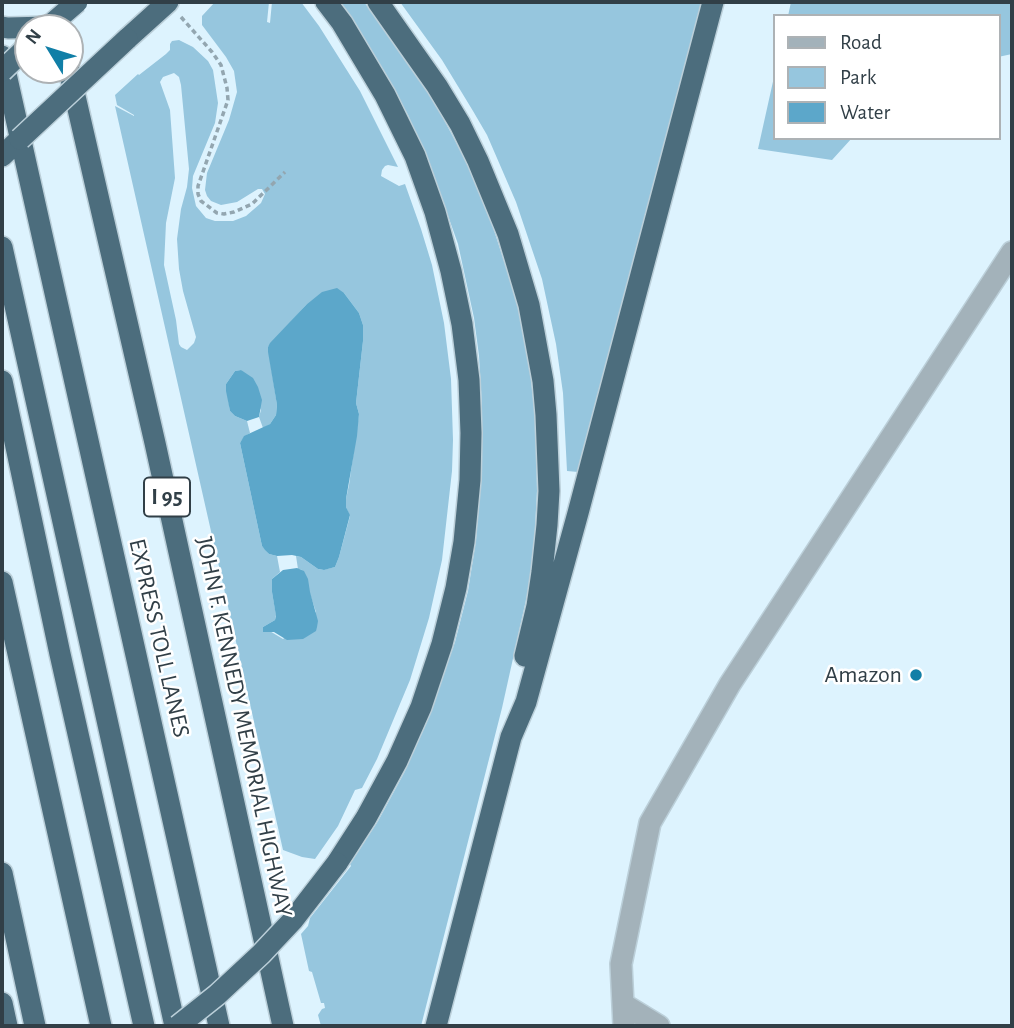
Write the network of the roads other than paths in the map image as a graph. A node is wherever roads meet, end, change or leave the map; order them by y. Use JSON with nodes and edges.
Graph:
{"nodes":[{"id":1,"x":326,"y":2,"type":"edge"},
{"id":2,"x":378,"y":2,"type":"edge"},
{"id":3,"x":713,"y":2,"type":"edge"},
{"id":4,"x":172,"y":6,"type":"edge"},
{"id":5,"x":2,"y":56,"type":"edge"},
{"id":6,"x":72,"y":84,"type":"edge"},
{"id":7,"x":2,"y":156,"type":"edge"},
{"id":8,"x":2,"y":247,"type":"edge"},
{"id":9,"x":1012,"y":252,"type":"edge"},
{"id":10,"x":2,"y":381,"type":"edge"},
{"id":11,"x":2,"y":582,"type":"edge"},
{"id":12,"x":511,"y":737,"type":"junction"},
{"id":13,"x":2,"y":873,"type":"edge"},
{"id":14,"x":2,"y":1003,"type":"edge"},
{"id":15,"x":623,"y":1004,"type":"junction"},
{"id":16,"x":7,"y":1026,"type":"edge"},
{"id":17,"x":35,"y":1026,"type":"edge"},
{"id":18,"x":101,"y":1026,"type":"edge"},
{"id":19,"x":144,"y":1026,"type":"edge"},
{"id":20,"x":177,"y":1026,"type":"edge"},
{"id":21,"x":219,"y":1026,"type":"edge"},
{"id":22,"x":283,"y":1026,"type":"edge"},
{"id":23,"x":436,"y":1026,"type":"edge"},
{"id":24,"x":624,"y":1026,"type":"edge"},
{"id":25,"x":659,"y":1026,"type":"edge"}],
"edges":[{"from":1,"to":20,"type":"highway","bridge":true},
{"from":2,"to":12,"type":"highway"},
{"from":3,"to":12,"type":"highway"},
{"from":4,"to":7,"type":"highway","bridge":true},
{"from":5,"to":21,"type":"highway","name":"EXPRESS TOLL LANES"},
{"from":6,"to":22,"type":"highway","name":"JOHN F. KENNEDY MEMORIAL HIGHWAY","number":"I 95"},
{"from":8,"to":20,"type":"highway"},
{"from":9,"to":15,"type":"lane"},
{"from":10,"to":19,"type":"highway"},
{"from":11,"to":18,"type":"highway"},
{"from":12,"to":23,"type":"highway"},
{"from":13,"to":17,"type":"highway"},
{"from":14,"to":16,"type":"highway"},
{"from":15,"to":24,"type":"lane"},
{"from":15,"to":25,"type":"lane"}]}
